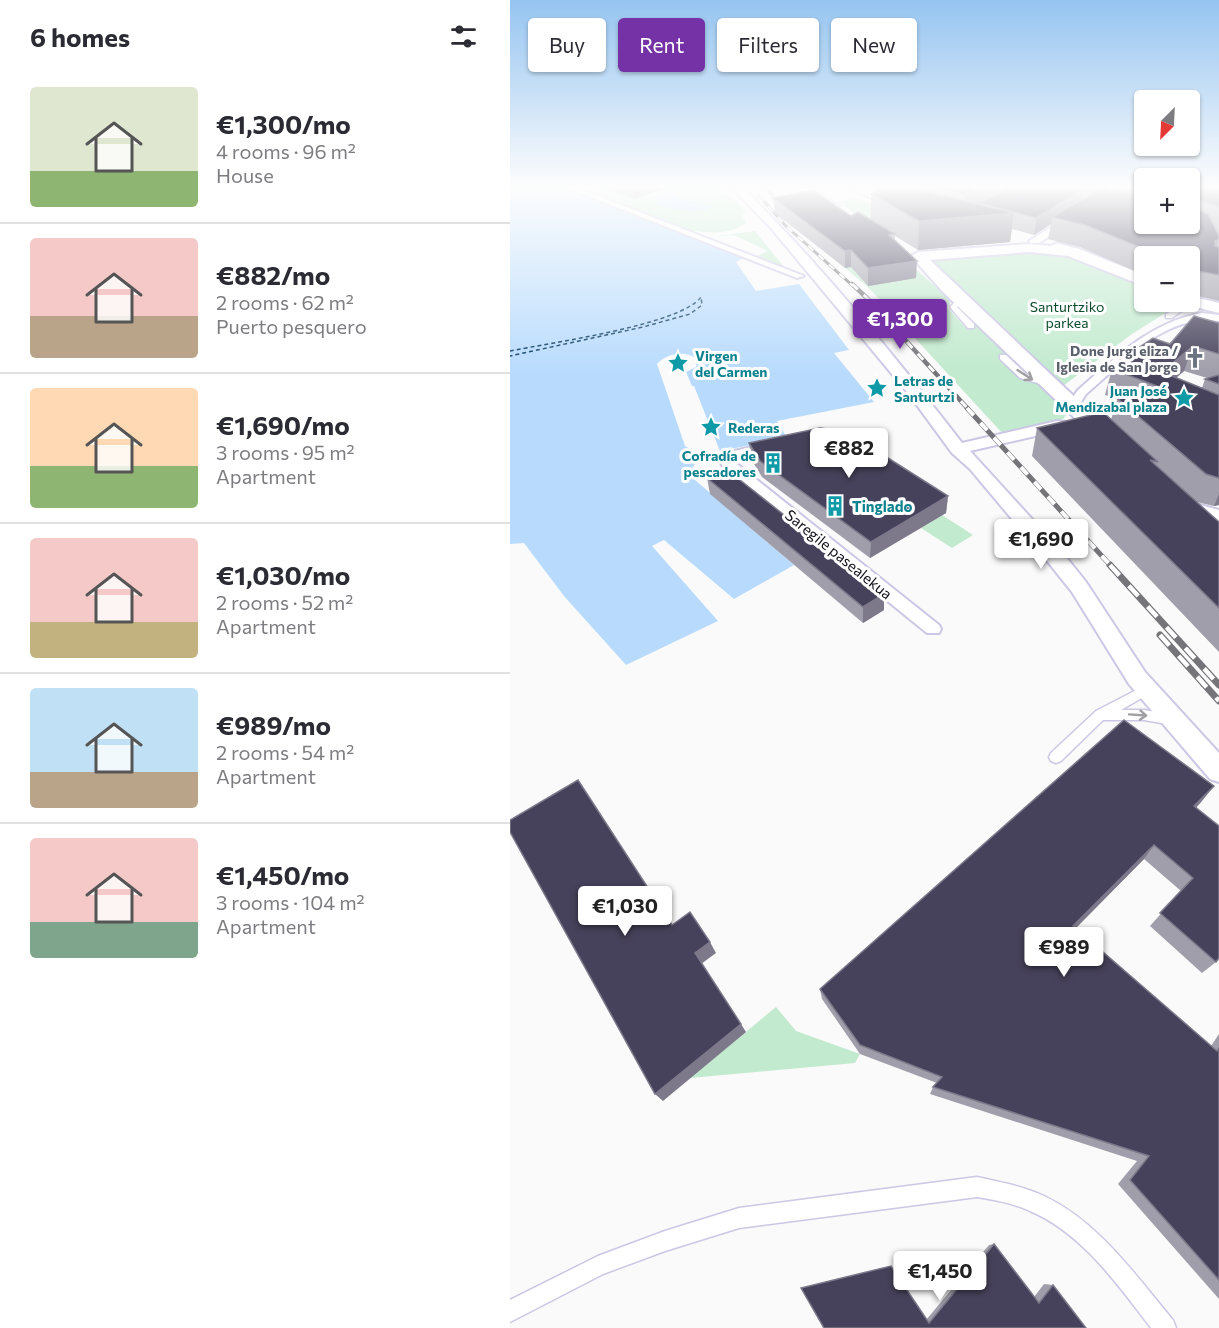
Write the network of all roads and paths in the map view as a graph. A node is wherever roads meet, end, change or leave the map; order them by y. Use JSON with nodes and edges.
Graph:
{"nodes":[{"id":1,"x":730,"y":249,"type":"edge"},
{"id":2,"x":794,"y":249,"type":"edge"},
{"id":3,"x":979,"y":249,"type":"edge"},
{"id":4,"x":1056,"y":249,"type":"edge"},
{"id":5,"x":800,"y":276,"type":"dead end"},
{"id":6,"x":1134,"y":277,"type":"edge"},
{"id":7,"x":960,"y":300,"type":"junction"},
{"id":8,"x":1200,"y":306,"type":"edge"},
{"id":9,"x":1175,"y":312,"type":"edge"},
{"id":10,"x":1214,"y":312,"type":"edge"},
{"id":11,"x":1169,"y":316,"type":"dead end"},
{"id":12,"x":970,"y":326,"type":"dead end"},
{"id":13,"x":1003,"y":357,"type":"dead end"},
{"id":14,"x":1051,"y":385,"type":"junction"},
{"id":15,"x":1078,"y":405,"type":"junction"},
{"id":16,"x":1057,"y":426,"type":"junction"},
{"id":17,"x":1102,"y":434,"type":"junction"},
{"id":18,"x":782,"y":445,"type":"edge"},
{"id":19,"x":967,"y":447,"type":"junction"},
{"id":20,"x":1128,"y":458,"type":"edge"},
{"id":21,"x":1163,"y":490,"type":"edge"},
{"id":22,"x":1218,"y":528,"type":"edge"},
{"id":23,"x":933,"y":629,"type":"dead end"},
{"id":24,"x":1143,"y":683,"type":"junction"},
{"id":25,"x":1100,"y":715,"type":"junction"},
{"id":26,"x":1175,"y":721,"type":"junction"},
{"id":27,"x":1056,"y":757,"type":"dead end"},
{"id":28,"x":1219,"y":771,"type":"edge"},
{"id":29,"x":510,"y":1311,"type":"edge"},
{"id":30,"x":1165,"y":1328,"type":"edge"}],
"edges":[{"from":1,"to":5,"type":"street"},
{"from":2,"to":19,"type":"street"},
{"from":3,"to":7,"type":"street"},
{"from":4,"to":6,"type":"street"},
{"from":7,"to":12,"type":"lane"},
{"from":7,"to":14,"type":"street"},
{"from":8,"to":10,"type":"street"},
{"from":9,"to":11,"type":"lane"},
{"from":10,"to":15,"type":"street"},
{"from":13,"to":14,"type":"lane","one_way":true},
{"from":14,"to":15,"type":"street"},
{"from":15,"to":16,"type":"street"},
{"from":15,"to":17,"type":"street"},
{"from":16,"to":17,"type":"street"},
{"from":16,"to":19,"type":"street"},
{"from":17,"to":20,"type":"street"},
{"from":18,"to":23,"type":"street","name":"Saregile pasealekua"},
{"from":19,"to":24,"type":"street"},
{"from":21,"to":22,"type":"street"},
{"from":24,"to":25,"type":"lane"},
{"from":24,"to":26,"type":"street"},
{"from":25,"to":26,"type":"lane","one_way":true},
{"from":25,"to":27,"type":"lane"},
{"from":26,"to":28,"type":"street"},
{"from":29,"to":30,"type":"lane"}]}
